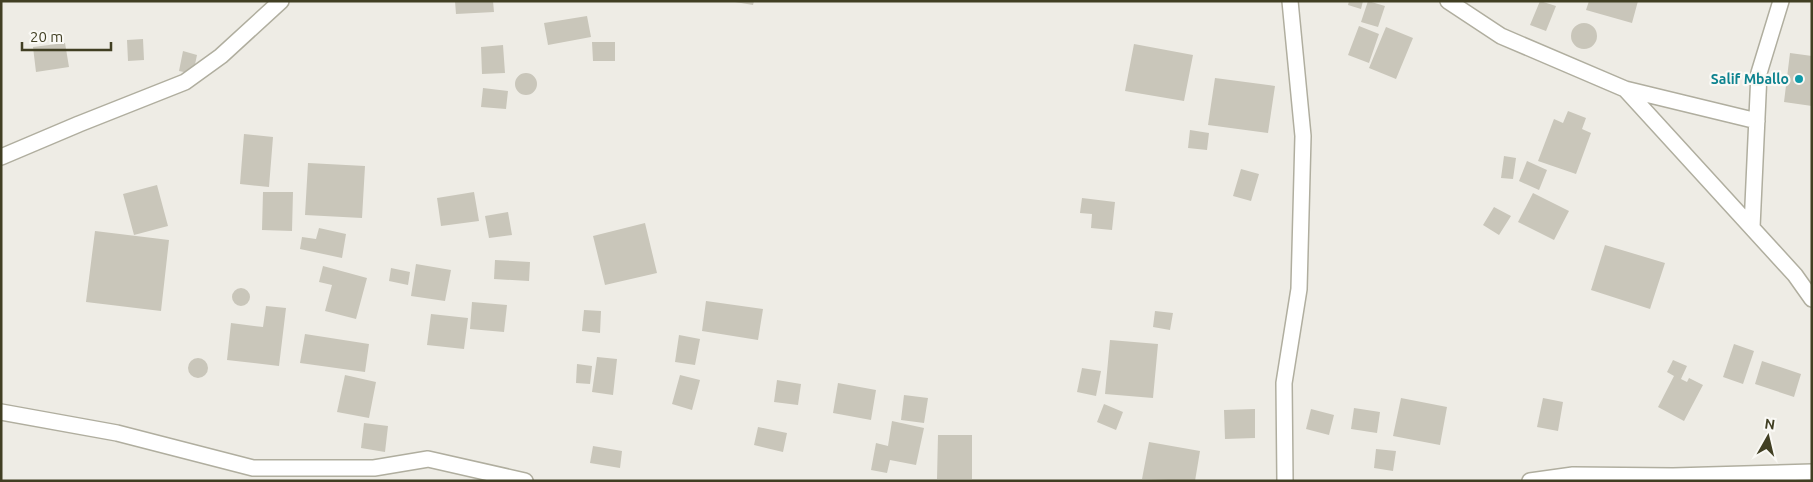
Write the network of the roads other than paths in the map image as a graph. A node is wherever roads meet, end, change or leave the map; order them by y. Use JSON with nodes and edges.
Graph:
{"nodes":[{"id":1,"x":281,"y":1,"type":"edge"},
{"id":2,"x":1290,"y":1,"type":"edge"},
{"id":3,"x":1448,"y":1,"type":"edge"},
{"id":4,"x":1781,"y":1,"type":"edge"},
{"id":5,"x":1625,"y":89,"type":"junction"},
{"id":6,"x":1757,"y":121,"type":"junction"},
{"id":7,"x":1,"y":157,"type":"edge"},
{"id":8,"x":1752,"y":227,"type":"junction"},
{"id":9,"x":1812,"y":299,"type":"edge"},
{"id":10,"x":1,"y":412,"type":"edge"},
{"id":11,"x":1812,"y":472,"type":"edge"},
{"id":12,"x":373,"y":475,"type":"edge"},
{"id":13,"x":525,"y":481,"type":"edge"},
{"id":14,"x":1286,"y":481,"type":"edge"},
{"id":15,"x":1530,"y":481,"type":"edge"}],
"edges":[{"from":1,"to":7,"type":"street"},
{"from":2,"to":14,"type":"street"},
{"from":3,"to":5,"type":"street"},
{"from":4,"to":6,"type":"street"},
{"from":5,"to":6,"type":"street"},
{"from":5,"to":8,"type":"street"},
{"from":6,"to":8,"type":"street"},
{"from":8,"to":9,"type":"street"},
{"from":10,"to":12,"type":"street"},
{"from":11,"to":15,"type":"street"},
{"from":12,"to":13,"type":"street"}]}
